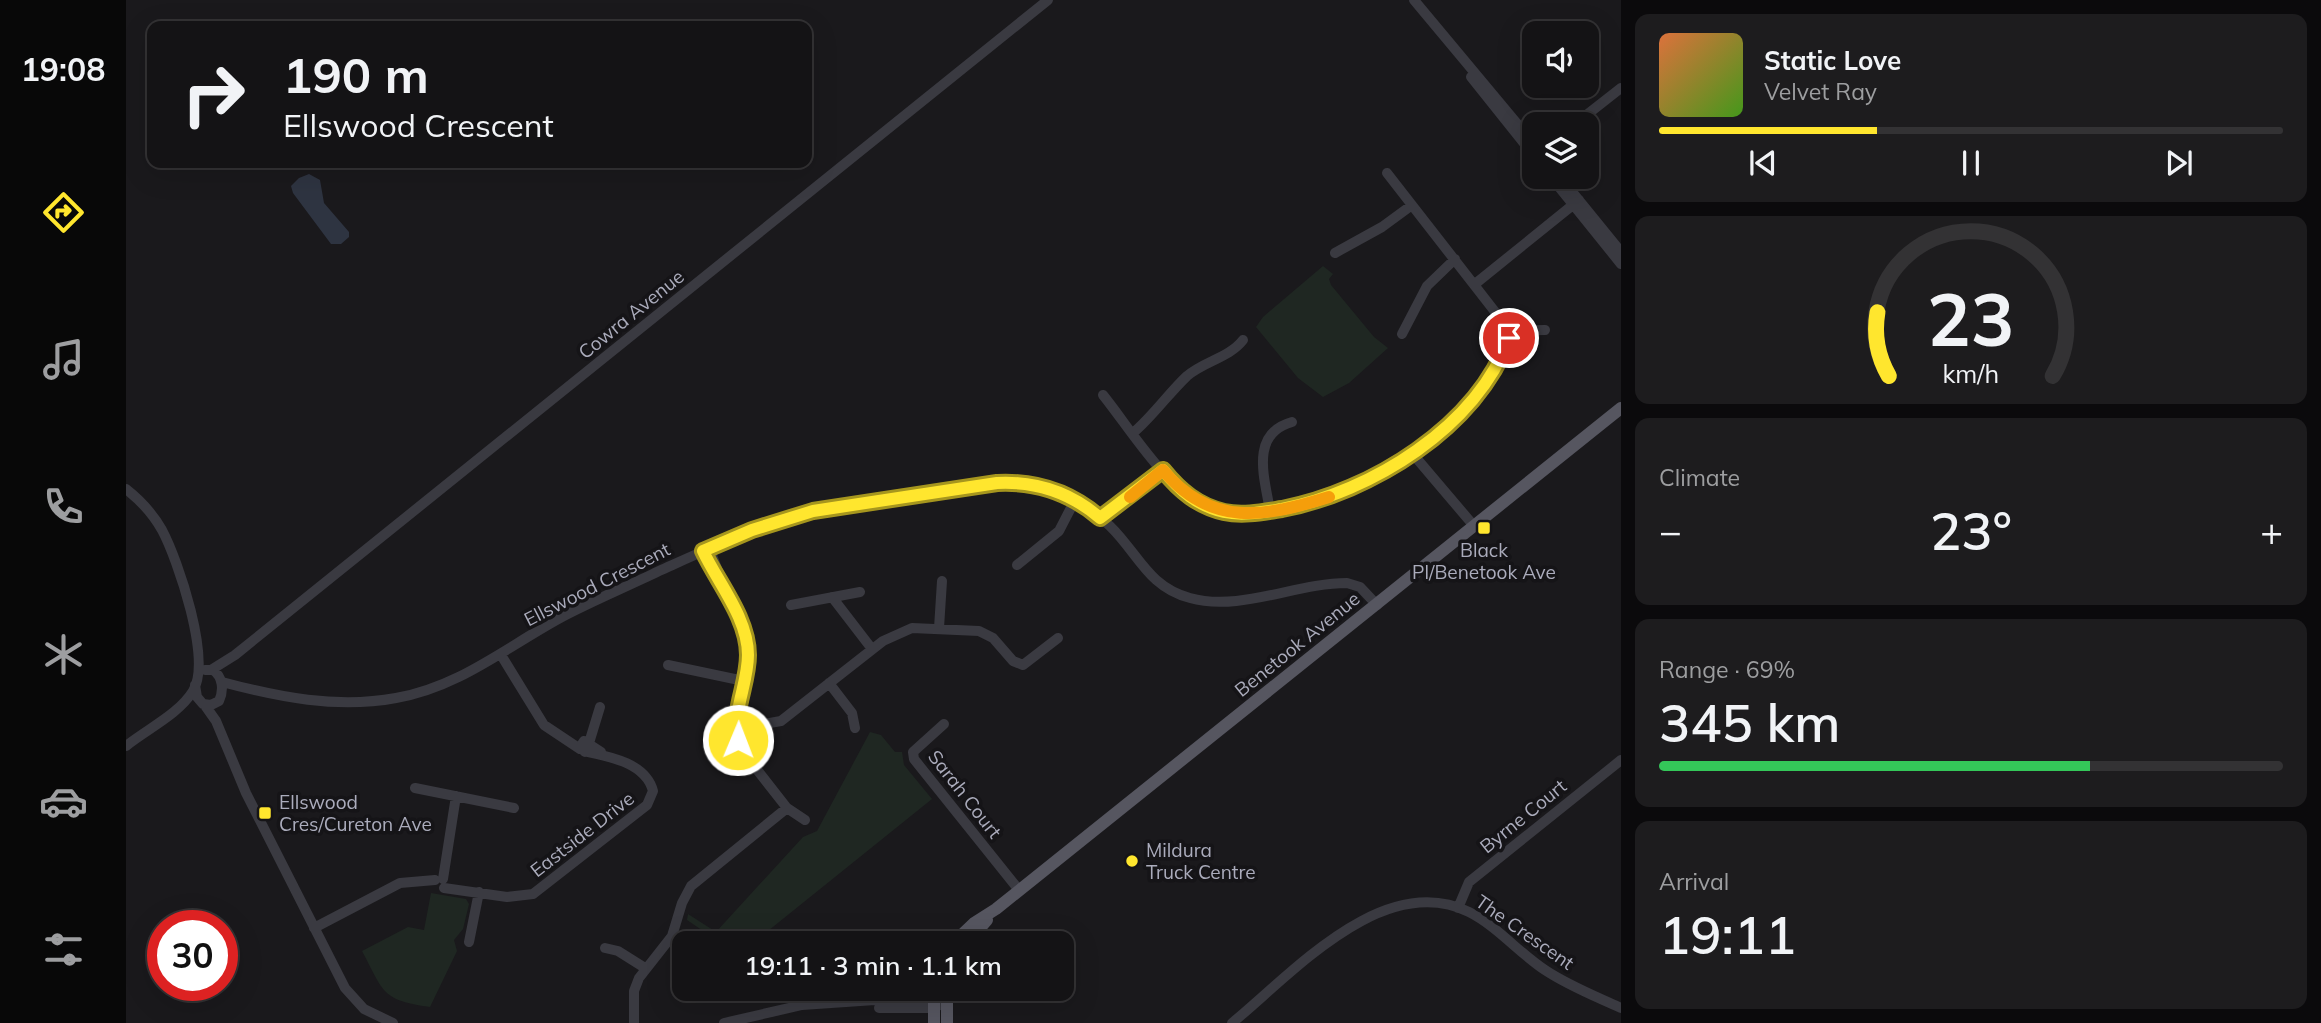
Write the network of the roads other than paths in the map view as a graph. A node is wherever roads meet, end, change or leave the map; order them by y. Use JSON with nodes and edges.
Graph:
{"nodes":[{"id":1,"x":1048,"y":0,"type":"edge"},
{"id":2,"x":1414,"y":0,"type":"edge"},
{"id":3,"x":1457,"y":54,"type":"junction"},
{"id":4,"x":1621,"y":88,"type":"edge"},
{"id":5,"x":1590,"y":112,"type":"edge"},
{"id":6,"x":1522,"y":130,"type":"edge"},
{"id":7,"x":1522,"y":141,"type":"edge"},
{"id":8,"x":1387,"y":173,"type":"dead end"},
{"id":9,"x":1563,"y":189,"type":"edge"},
{"id":10,"x":1567,"y":189,"type":"edge"},
{"id":11,"x":1576,"y":203,"type":"junction"},
{"id":12,"x":1412,"y":205,"type":"junction"},
{"id":13,"x":1621,"y":252,"type":"edge"},
{"id":14,"x":1335,"y":253,"type":"dead end"},
{"id":15,"x":1455,"y":259,"type":"junction"},
{"id":16,"x":1621,"y":264,"type":"edge"},
{"id":17,"x":1475,"y":284,"type":"junction"},
{"id":18,"x":1545,"y":330,"type":"dead end"},
{"id":19,"x":1510,"y":331,"type":"junction"},
{"id":20,"x":1402,"y":334,"type":"dead end"},
{"id":21,"x":1243,"y":340,"type":"dead end"},
{"id":22,"x":1102,"y":395,"type":"dead end"},
{"id":23,"x":1621,"y":408,"type":"edge"},
{"id":24,"x":1293,"y":422,"type":"dead end"},
{"id":25,"x":1133,"y":433,"type":"junction"},
{"id":26,"x":1412,"y":453,"type":"junction"},
{"id":27,"x":1163,"y":470,"type":"junction"},
{"id":28,"x":126,"y":489,"type":"edge"},
{"id":29,"x":1075,"y":500,"type":"junction"},
{"id":30,"x":1270,"y":511,"type":"junction"},
{"id":31,"x":1103,"y":520,"type":"junction"},
{"id":32,"x":1472,"y":528,"type":"junction"},
{"id":33,"x":706,"y":550,"type":"junction"},
{"id":34,"x":1017,"y":565,"type":"dead end"},
{"id":35,"x":942,"y":580,"type":"dead end"},
{"id":36,"x":860,"y":592,"type":"dead end"},
{"id":37,"x":832,"y":597,"type":"junction"},
{"id":38,"x":791,"y":605,"type":"dead end"},
{"id":39,"x":1377,"y":605,"type":"junction"},
{"id":40,"x":939,"y":628,"type":"junction"},
{"id":41,"x":1058,"y":638,"type":"dead end"},
{"id":42,"x":197,"y":644,"type":"junction"},
{"id":43,"x":872,"y":649,"type":"junction"},
{"id":44,"x":236,"y":654,"type":"junction"},
{"id":45,"x":499,"y":656,"type":"junction"},
{"id":46,"x":668,"y":665,"type":"dead end"},
{"id":47,"x":210,"y":670,"type":"junction"},
{"id":48,"x":221,"y":680,"type":"junction"},
{"id":49,"x":744,"y":681,"type":"junction"},
{"id":50,"x":196,"y":682,"type":"junction"},
{"id":51,"x":829,"y":684,"type":"junction"},
{"id":52,"x":246,"y":691,"type":"junction"},
{"id":53,"x":220,"y":698,"type":"junction"},
{"id":54,"x":204,"y":704,"type":"junction"},
{"id":55,"x":600,"y":707,"type":"dead end"},
{"id":56,"x":169,"y":713,"type":"junction"},
{"id":57,"x":944,"y":724,"type":"dead end"},
{"id":58,"x":855,"y":728,"type":"dead end"},
{"id":59,"x":736,"y":729,"type":"junction"},
{"id":60,"x":221,"y":733,"type":"junction"},
{"id":61,"x":126,"y":746,"type":"edge"},
{"id":62,"x":585,"y":746,"type":"junction"},
{"id":63,"x":1621,"y":760,"type":"edge"},
{"id":64,"x":415,"y":788,"type":"dead end"},
{"id":65,"x":456,"y":796,"type":"junction"},
{"id":66,"x":514,"y":808,"type":"dead end"},
{"id":67,"x":787,"y":808,"type":"junction"},
{"id":68,"x":804,"y":820,"type":"dead end"},
{"id":69,"x":440,"y":882,"type":"junction"},
{"id":70,"x":1019,"y":890,"type":"junction"},
{"id":71,"x":479,"y":892,"type":"junction"},
{"id":72,"x":1458,"y":908,"type":"junction"},
{"id":73,"x":996,"y":909,"type":"junction"},
{"id":74,"x":313,"y":926,"type":"junction"},
{"id":75,"x":966,"y":931,"type":"edge"},
{"id":76,"x":977,"y":931,"type":"edge"},
{"id":77,"x":469,"y":942,"type":"dead end"},
{"id":78,"x":605,"y":948,"type":"dead end"},
{"id":79,"x":645,"y":968,"type":"junction"},
{"id":80,"x":1621,"y":994,"type":"edge"},
{"id":81,"x":634,"y":998,"type":"junction"},
{"id":82,"x":888,"y":1001,"type":"edge"},
{"id":83,"x":936,"y":1001,"type":"edge"},
{"id":84,"x":937,"y":1001,"type":"edge"},
{"id":85,"x":1610,"y":1003,"type":"junction"},
{"id":86,"x":1621,"y":1009,"type":"edge"},
{"id":87,"x":393,"y":1023,"type":"edge"},
{"id":88,"x":634,"y":1023,"type":"edge"},
{"id":89,"x":640,"y":1023,"type":"edge"},
{"id":90,"x":724,"y":1023,"type":"edge"},
{"id":91,"x":934,"y":1023,"type":"edge"},
{"id":92,"x":947,"y":1023,"type":"edge"},
{"id":93,"x":1233,"y":1023,"type":"edge"}],
"edges":[{"from":1,"to":44,"type":"street","name":"Cowra Avenue"},
{"from":2,"to":3,"type":"street"},
{"from":3,"to":6,"type":"street"},
{"from":3,"to":7,"type":"street"},
{"from":4,"to":5,"type":"street"},
{"from":8,"to":12,"type":"street"},
{"from":9,"to":11,"type":"street"},
{"from":10,"to":11,"type":"street"},
{"from":11,"to":13,"type":"street"},
{"from":11,"to":16,"type":"street"},
{"from":11,"to":17,"type":"street"},
{"from":12,"to":14,"type":"street"},
{"from":12,"to":15,"type":"street"},
{"from":15,"to":17,"type":"street"},
{"from":15,"to":20,"type":"street"},
{"from":17,"to":19,"type":"street"},
{"from":18,"to":19,"type":"street"},
{"from":19,"to":26,"type":"street"},
{"from":21,"to":25,"type":"street"},
{"from":22,"to":25,"type":"street"},
{"from":23,"to":32,"type":"main road","name":"Benetook Avenue"},
{"from":24,"to":30,"type":"street"},
{"from":25,"to":27,"type":"street"},
{"from":26,"to":30,"type":"street"},
{"from":26,"to":32,"type":"street"},
{"from":27,"to":30,"type":"street"},
{"from":27,"to":31,"type":"street"},
{"from":28,"to":42,"type":"street"},
{"from":29,"to":31,"type":"street","name":"Ellswood Crescent"},
{"from":29,"to":33,"type":"street","name":"Ellswood Crescent"},
{"from":29,"to":34,"type":"street"},
{"from":31,"to":39,"type":"street","name":"Ellswood Crescent"},
{"from":32,"to":39,"type":"main road","name":"Benetook Avenue"},
{"from":33,"to":45,"type":"street","name":"Ellswood Crescent"},
{"from":33,"to":49,"type":"street"},
{"from":35,"to":40,"type":"street"},
{"from":36,"to":37,"type":"street"},
{"from":37,"to":38,"type":"street"},
{"from":37,"to":43,"type":"street"},
{"from":39,"to":70,"type":"main road","name":"Benetook Avenue"},
{"from":40,"to":41,"type":"street"},
{"from":40,"to":43,"type":"street"},
{"from":42,"to":47,"type":"street"},
{"from":42,"to":50,"type":"street"},
{"from":43,"to":51,"type":"street"},
{"from":44,"to":47,"type":"street"},
{"from":44,"to":48,"type":"street"},
{"from":45,"to":52,"type":"street","name":"Ellswood Crescent"},
{"from":45,"to":62,"type":"street","name":"Eastside Drive"},
{"from":46,"to":49,"type":"street"},
{"from":47,"to":48,"type":"street"},
{"from":47,"to":50,"type":"street"},
{"from":48,"to":52,"type":"street","name":"Ellswood Crescent"},
{"from":48,"to":53,"type":"street"},
{"from":49,"to":59,"type":"street"},
{"from":50,"to":54,"type":"street"},
{"from":50,"to":56,"type":"street"},
{"from":51,"to":58,"type":"street"},
{"from":51,"to":59,"type":"street"},
{"from":52,"to":53,"type":"street","name":"Ellswood Crescent"},
{"from":53,"to":54,"type":"street"},
{"from":53,"to":60,"type":"street"},
{"from":54,"to":56,"type":"street"},
{"from":54,"to":60,"type":"street"},
{"from":55,"to":62,"type":"street"},
{"from":56,"to":61,"type":"street"},
{"from":57,"to":70,"type":"street","name":"Sarah Court"},
{"from":59,"to":67,"type":"street"},
{"from":60,"to":74,"type":"street"},
{"from":62,"to":71,"type":"street","name":"Eastside Drive"},
{"from":63,"to":72,"type":"street","name":"Byrne Court"},
{"from":64,"to":65,"type":"street"},
{"from":65,"to":66,"type":"street"},
{"from":65,"to":69,"type":"street"},
{"from":67,"to":68,"type":"street"},
{"from":67,"to":79,"type":"street"},
{"from":69,"to":71,"type":"street","name":"Eastside Drive"},
{"from":69,"to":74,"type":"street","name":"Eastside Drive"},
{"from":70,"to":73,"type":"main road","name":"Benetook Avenue"},
{"from":71,"to":77,"type":"street"},
{"from":72,"to":85,"type":"street","name":"The Crescent"},
{"from":72,"to":93,"type":"street","name":"The Crescent"},
{"from":73,"to":75,"type":"main road","name":"Benetook Avenue"},
{"from":73,"to":76,"type":"main road","name":"Benetook Avenue"},
{"from":74,"to":87,"type":"street"},
{"from":78,"to":79,"type":"street"},
{"from":79,"to":81,"type":"street"},
{"from":80,"to":85,"type":"street"},
{"from":81,"to":88,"type":"street"},
{"from":81,"to":89,"type":"street"},
{"from":82,"to":90,"type":"street"},
{"from":83,"to":91,"type":"main road"},
{"from":84,"to":92,"type":"main road"},
{"from":85,"to":86,"type":"street","name":"The Crescent"}]}
